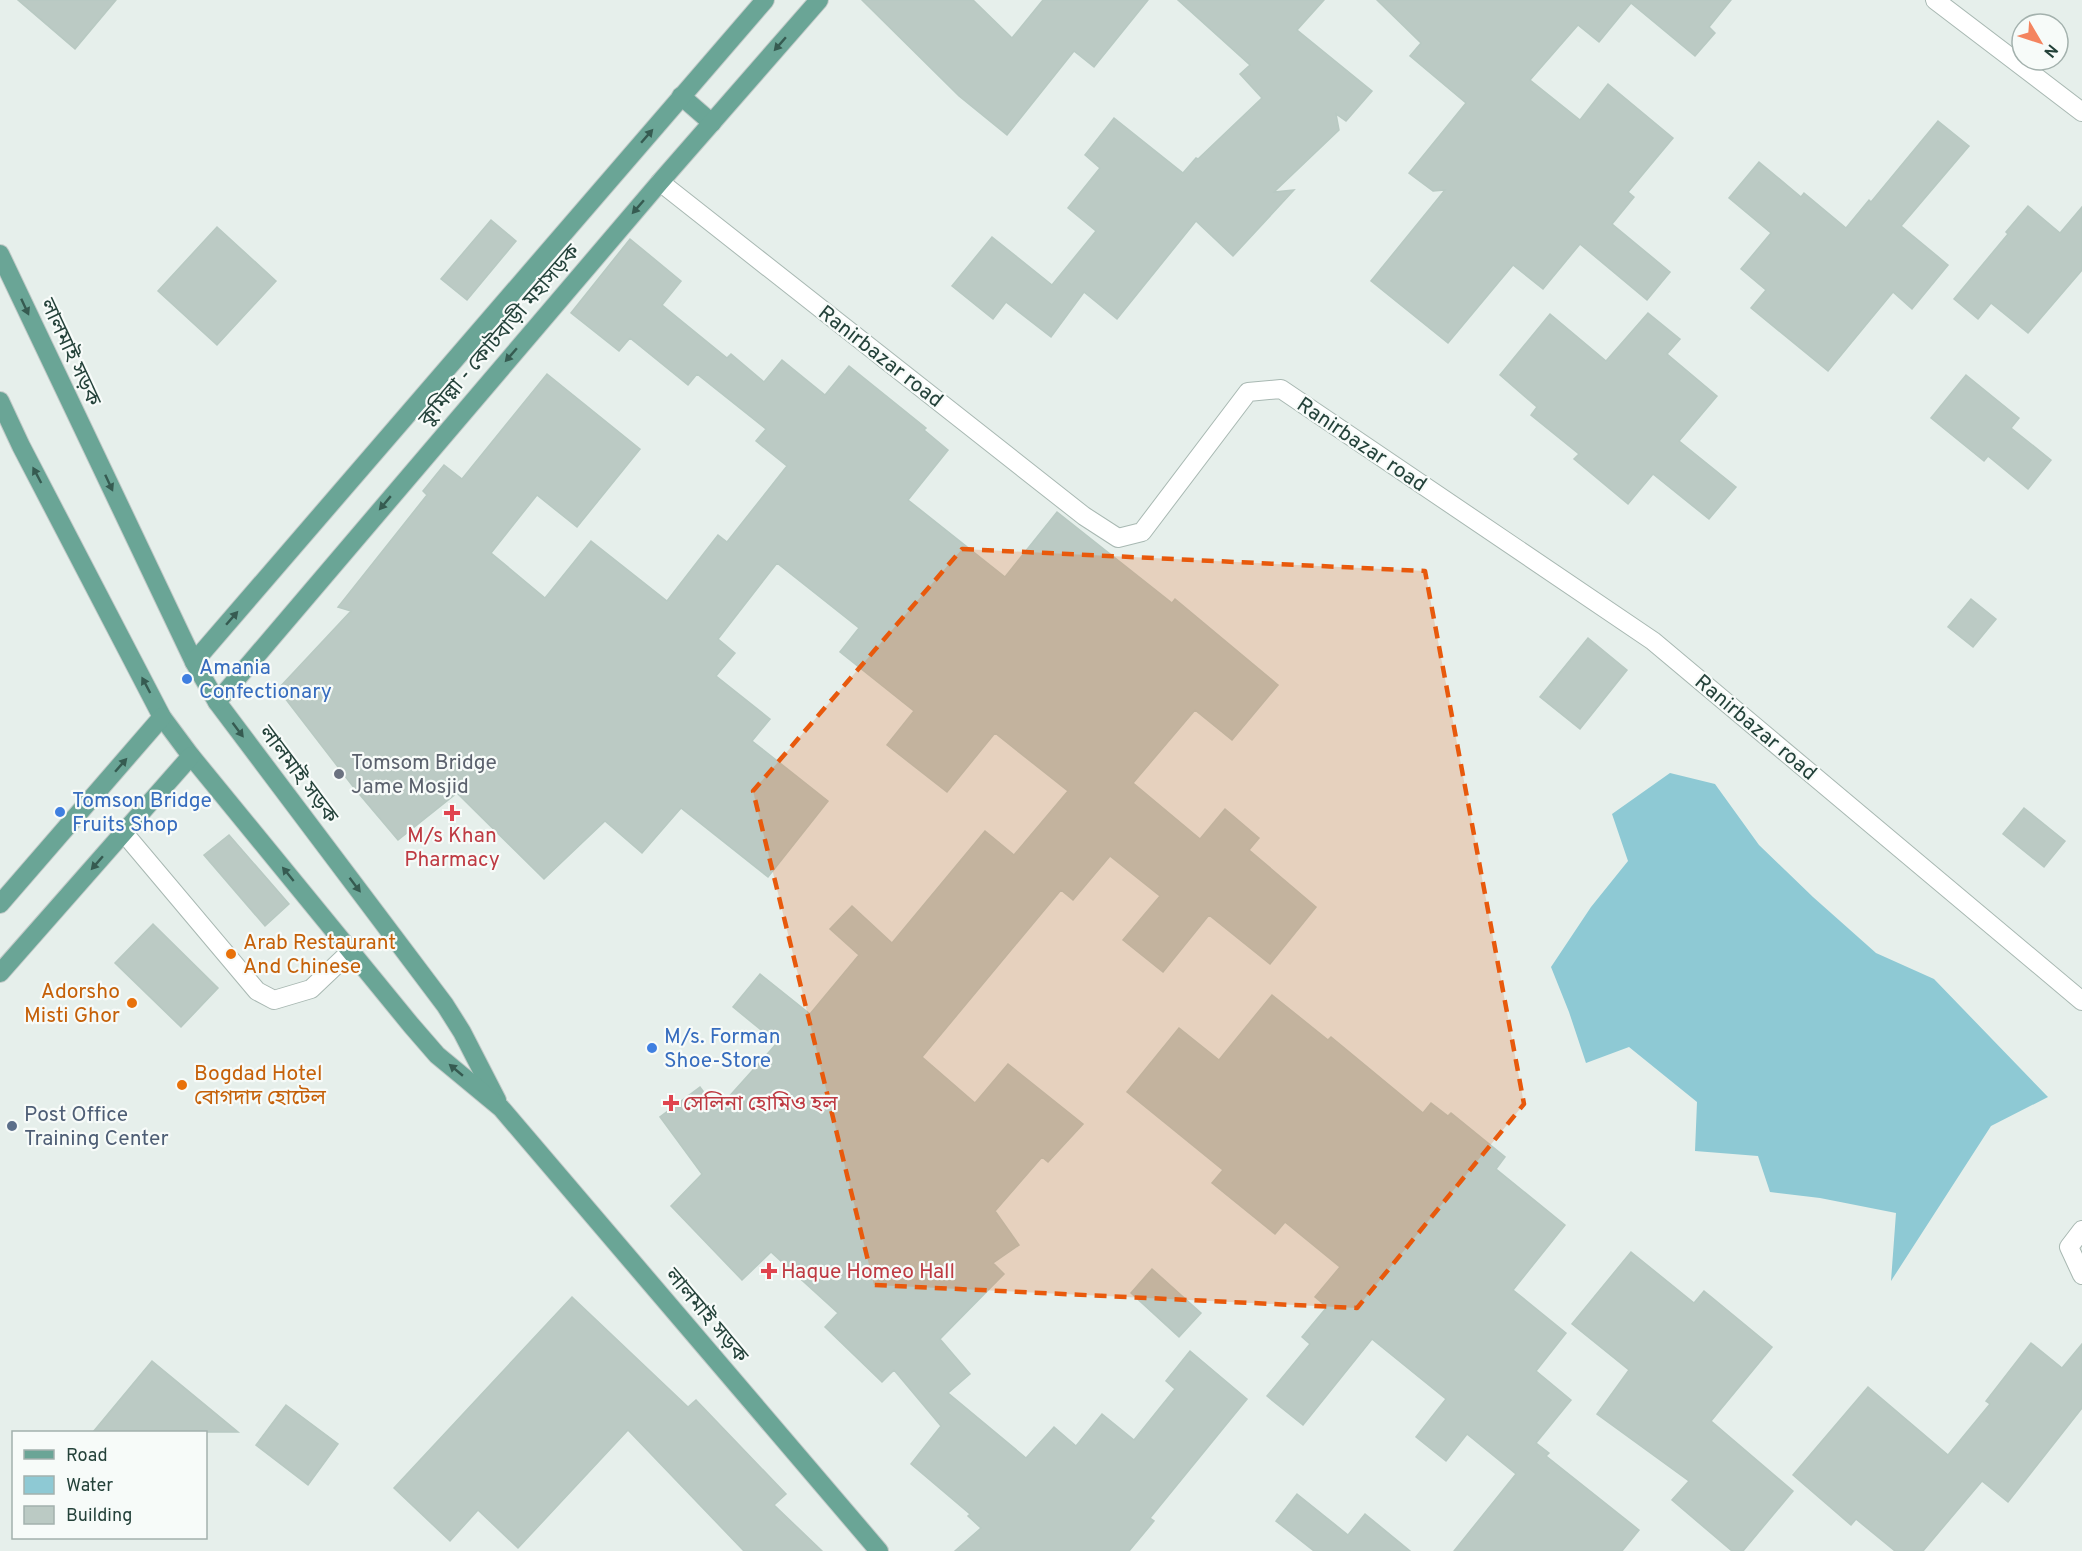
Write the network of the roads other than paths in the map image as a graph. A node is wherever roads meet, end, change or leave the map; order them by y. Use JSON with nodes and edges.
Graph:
{"nodes":[{"id":1,"x":765,"y":0,"type":"edge"},
{"id":2,"x":819,"y":0,"type":"edge"},
{"id":3,"x":1935,"y":0,"type":"edge"},
{"id":4,"x":681,"y":96,"type":"junction"},
{"id":5,"x":2082,"y":112,"type":"edge"},
{"id":6,"x":712,"y":123,"type":"junction"},
{"id":7,"x":660,"y":182,"type":"junction"},
{"id":8,"x":0,"y":254,"type":"edge"},
{"id":9,"x":0,"y":401,"type":"edge"},
{"id":10,"x":194,"y":662,"type":"junction"},
{"id":11,"x":217,"y":702,"type":"junction"},
{"id":12,"x":162,"y":717,"type":"junction"},
{"id":13,"x":191,"y":756,"type":"junction"},
{"id":14,"x":124,"y":833,"type":"junction"},
{"id":15,"x":0,"y":904,"type":"edge"},
{"id":16,"x":351,"y":951,"type":"junction"},
{"id":17,"x":0,"y":973,"type":"edge"},
{"id":18,"x":2082,"y":1001,"type":"edge"},
{"id":19,"x":501,"y":1108,"type":"junction"},
{"id":20,"x":2082,"y":1230,"type":"edge"},
{"id":21,"x":2082,"y":1275,"type":"edge"},
{"id":22,"x":879,"y":1551,"type":"edge"}],
"edges":[{"from":1,"to":4,"type":"main road","name":"কুমিল্লা - কোটবাড়ী মহাসড়ক"},
{"from":2,"to":6,"type":"main road","name":"কুমিল্লা - কোটবাড়ী মহাসড়ক","one_way":true},
{"from":3,"to":5,"type":"street"},
{"from":4,"to":6,"type":"main road"},
{"from":10,"to":4,"type":"main road","name":"কুমিল্লা - কোটবাড়ী মহাসড়ক","one_way":true},
{"from":6,"to":7,"type":"main road","name":"কুমিল্লা - কোটবাড়ী মহাসড়ক"},
{"from":7,"to":11,"type":"main road","name":"কুমিল্লা - কোটবাড়ী মহাসড়ক","one_way":true},
{"from":7,"to":18,"type":"street","name":"Ranirbazar road"},
{"from":8,"to":10,"type":"main road","name":"লালমাই সড়ক","one_way":true},
{"from":12,"to":9,"type":"main road","name":"লালমাই সড়ক","one_way":true},
{"from":10,"to":11,"type":"main road","name":"লালমাই সড়ক"},
{"from":11,"to":19,"type":"main road","name":"লালমাই সড়ক","one_way":true},
{"from":12,"to":13,"type":"main road","name":"লালমাই সড়ক"},
{"from":15,"to":12,"type":"main road","one_way":true},
{"from":13,"to":14,"type":"main road"},
{"from":16,"to":13,"type":"main road","name":"লালমাই সড়ক","one_way":true},
{"from":14,"to":16,"type":"street"},
{"from":14,"to":17,"type":"main road","one_way":true},
{"from":19,"to":16,"type":"main road","name":"লালমাই সড়ক","one_way":true},
{"from":19,"to":22,"type":"main road","name":"লালমাই সড়ক"},
{"from":20,"to":21,"type":"street"}]}
